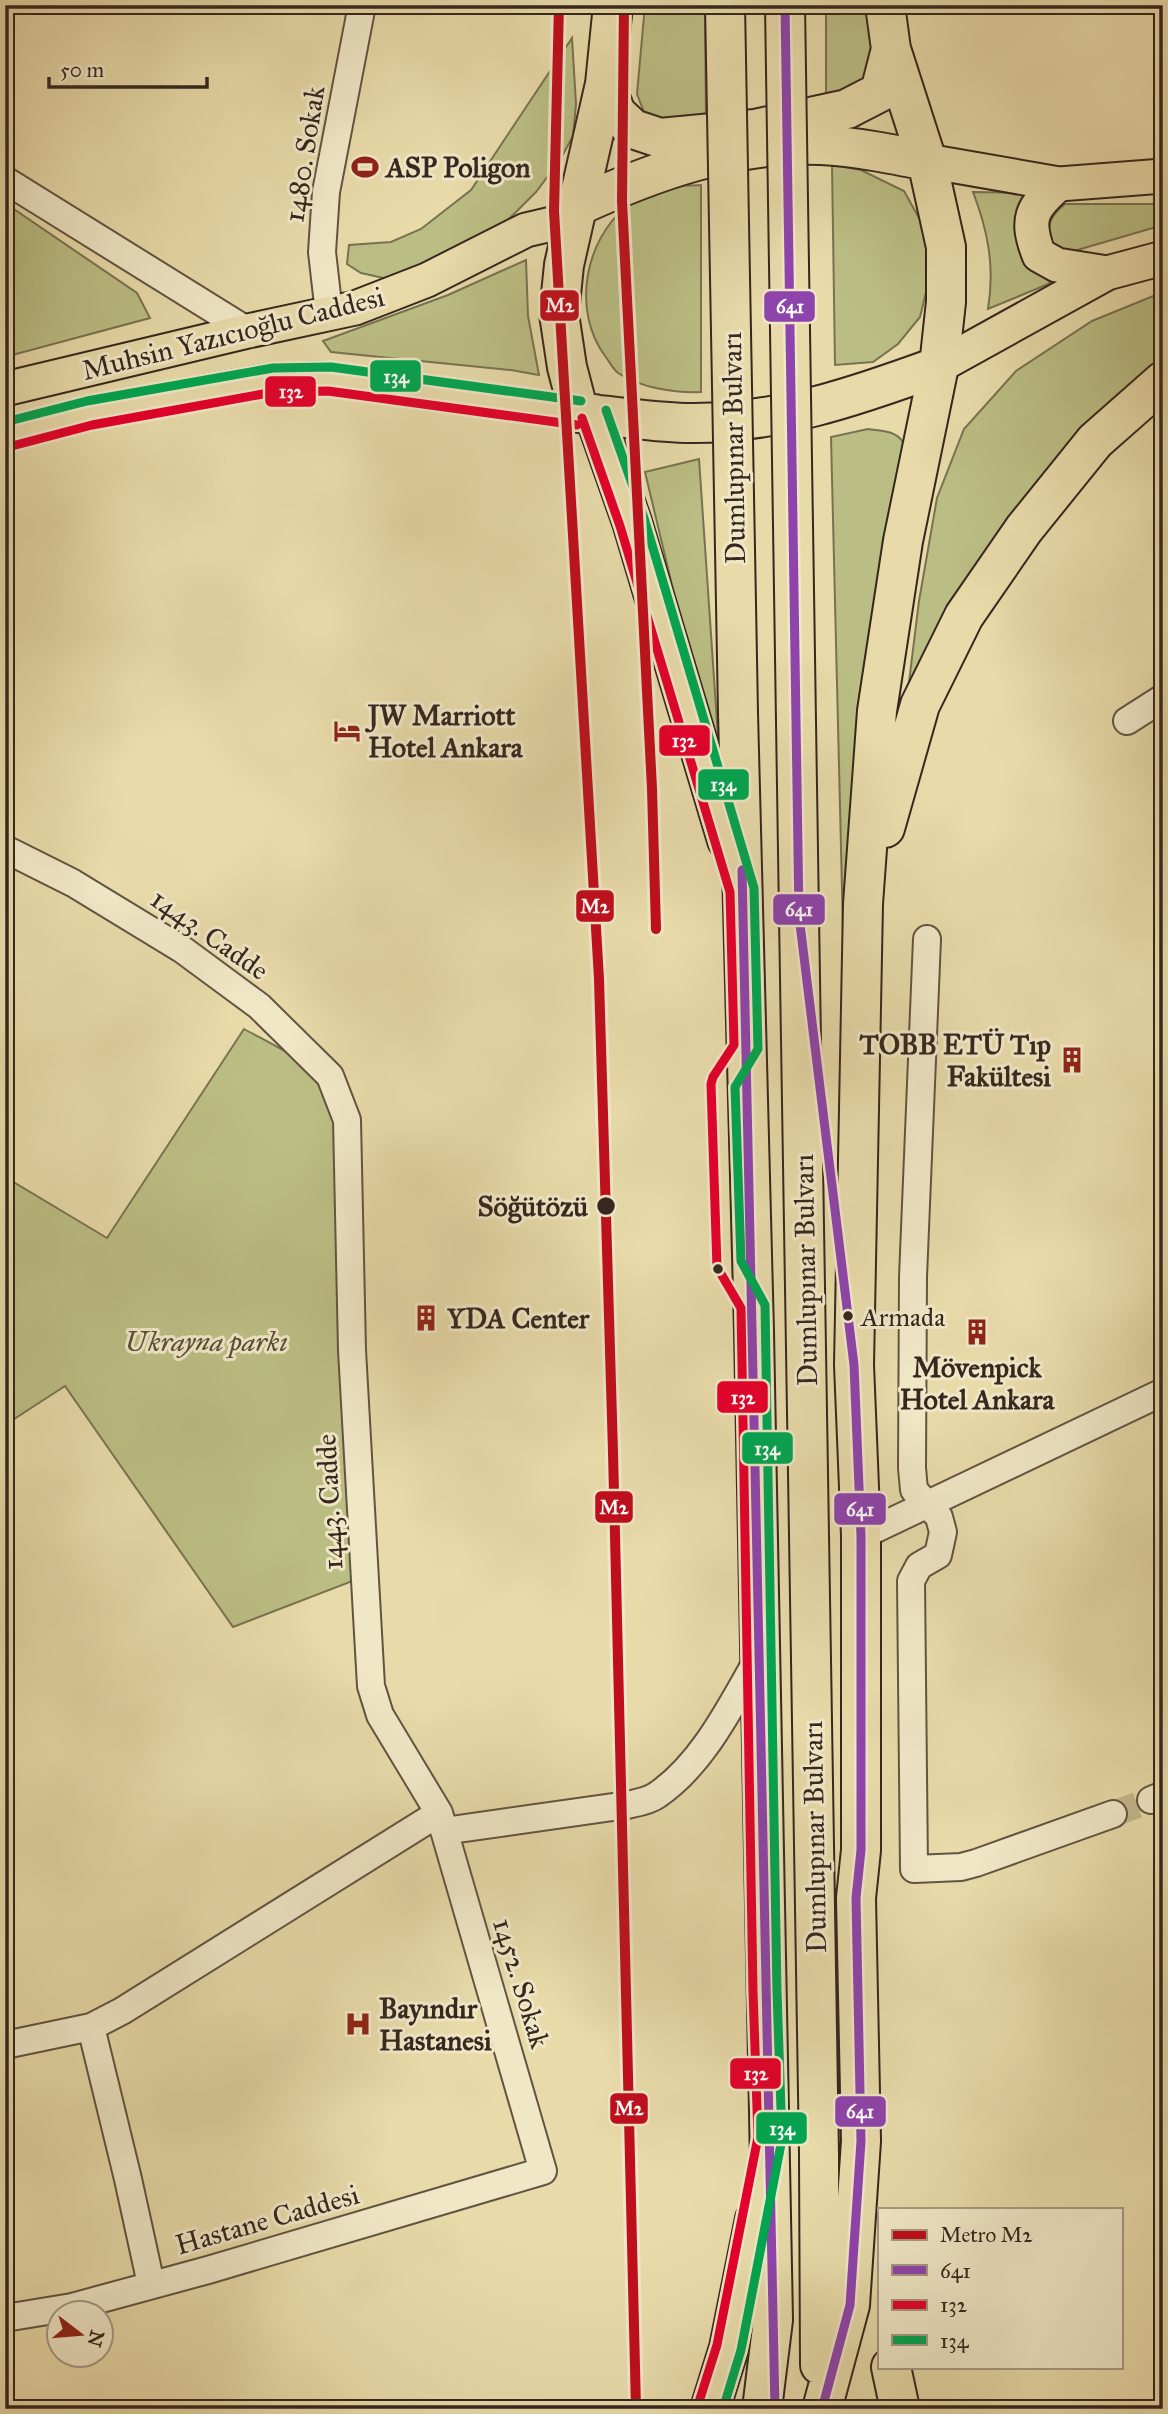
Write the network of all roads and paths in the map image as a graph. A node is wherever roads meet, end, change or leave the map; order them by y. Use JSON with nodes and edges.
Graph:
{"nodes":[{"id":1,"x":362,"y":5,"type":"edge"},
{"id":2,"x":612,"y":5,"type":"edge"},
{"id":3,"x":725,"y":5,"type":"edge"},
{"id":4,"x":785,"y":5,"type":"edge"},
{"id":5,"x":885,"y":5,"type":"edge"},
{"id":6,"x":891,"y":49,"type":"junction"},
{"id":7,"x":605,"y":84,"type":"junction"},
{"id":8,"x":927,"y":161,"type":"junction"},
{"id":9,"x":1163,"y":176,"type":"edge"},
{"id":10,"x":5,"y":180,"type":"edge"},
{"id":11,"x":1059,"y":184,"type":"junction"},
{"id":12,"x":574,"y":213,"type":"junction"},
{"id":13,"x":1163,"y":258,"type":"edge"},
{"id":14,"x":1107,"y":273,"type":"junction"},
{"id":15,"x":329,"y":313,"type":"junction"},
{"id":16,"x":248,"y":331,"type":"junction"},
{"id":17,"x":939,"y":366,"type":"junction"},
{"id":18,"x":1163,"y":381,"type":"edge"},
{"id":19,"x":5,"y":389,"type":"edge"},
{"id":20,"x":586,"y":414,"type":"junction"},
{"id":21,"x":5,"y":435,"type":"edge"},
{"id":22,"x":1163,"y":698,"type":"edge"},
{"id":23,"x":1127,"y":721,"type":"dead end"},
{"id":24,"x":5,"y":849,"type":"edge"},
{"id":25,"x":742,"y":890,"type":"junction"},
{"id":26,"x":863,"y":904,"type":"junction"},
{"id":27,"x":799,"y":916,"type":"junction"},
{"id":28,"x":927,"y":939,"type":"dead end"},
{"id":29,"x":854,"y":1365,"type":"junction"},
{"id":30,"x":1163,"y":1392,"type":"edge"},
{"id":31,"x":929,"y":1504,"type":"junction"},
{"id":32,"x":861,"y":1536,"type":"junction"},
{"id":33,"x":759,"y":1657,"type":"junction"},
{"id":34,"x":1113,"y":1814,"type":"tunnel mouth"},
{"id":35,"x":442,"y":1822,"type":"junction"},
{"id":36,"x":856,"y":1898,"type":"junction"},
{"id":37,"x":91,"y":2027,"type":"junction"},
{"id":38,"x":5,"y":2045,"type":"edge"},
{"id":39,"x":770,"y":2137,"type":"junction"},
{"id":40,"x":543,"y":2171,"type":"joint"},
{"id":41,"x":879,"y":2208,"type":"edge"},
{"id":42,"x":151,"y":2284,"type":"junction"},
{"id":43,"x":5,"y":2318,"type":"edge"},
{"id":44,"x":773,"y":2320,"type":"junction"},
{"id":45,"x":891,"y":2368,"type":"edge"},
{"id":46,"x":709,"y":2409,"type":"edge"},
{"id":47,"x":762,"y":2409,"type":"edge"},
{"id":48,"x":775,"y":2409,"type":"edge"},
{"id":49,"x":821,"y":2409,"type":"edge"},
{"id":50,"x":900,"y":2409,"type":"edge"}],
"edges":[{"from":1,"to":15,"type":"street","name":"1480. Sokak"},
{"from":2,"to":7,"type":"highway","name":"Dumlupınar Bulvarı"},
{"from":3,"to":25,"type":"highway","name":"Dumlupınar Bulvarı","bridge":true},
{"from":4,"to":27,"type":"highway","name":"Dumlupınar Bulvarı","bridge":true},
{"from":5,"to":6,"type":"highway"},
{"from":6,"to":7,"type":"highway"},
{"from":6,"to":8,"type":"highway"},
{"from":7,"to":12,"type":"highway","name":"Dumlupınar Bulvarı"},
{"from":8,"to":11,"type":"main road"},
{"from":8,"to":12,"type":"highway"},
{"from":8,"to":17,"type":"highway"},
{"from":9,"to":11,"type":"main road"},
{"from":10,"to":16,"type":"street"},
{"from":11,"to":14,"type":"main road"},
{"from":12,"to":15,"type":"main road","name":"Muhsin Yazıcıoğlu Caddesi"},
{"from":12,"to":20,"type":"highway","name":"Dumlupınar Bulvarı"},
{"from":13,"to":14,"type":"main road"},
{"from":14,"to":17,"type":"main road"},
{"from":15,"to":16,"type":"main road","name":"Muhsin Yazıcıoğlu Caddesi"},
{"from":16,"to":19,"type":"main road","name":"Muhsin Yazıcıoğlu Caddesi"},
{"from":17,"to":20,"type":"highway"},
{"from":17,"to":26,"type":"highway"},
{"from":18,"to":26,"type":"highway"},
{"from":20,"to":21,"type":"main road","name":"Muhsin Yazıcıoğlu Caddesi"},
{"from":20,"to":25,"type":"highway","name":"Dumlupınar Bulvarı"},
{"from":22,"to":23,"type":"street"},
{"from":24,"to":35,"type":"street","name":"1443. Cadde"},
{"from":25,"to":33,"type":"highway","name":"Dumlupınar Bulvarı"},
{"from":26,"to":29,"type":"highway"},
{"from":27,"to":29,"type":"highway"},
{"from":27,"to":49,"type":"highway","name":"Dumlupınar Bulvarı"},
{"from":28,"to":31,"type":"street"},
{"from":29,"to":32,"type":"highway"},
{"from":30,"to":31,"type":"street"},
{"from":31,"to":32,"type":"street"},
{"from":31,"to":34,"type":"street"},
{"from":32,"to":36,"type":"highway"},
{"from":33,"to":35,"type":"street"},
{"from":33,"to":39,"type":"highway","name":"Dumlupınar Bulvarı"},
{"from":35,"to":37,"type":"street"},
{"from":35,"to":40,"type":"street","name":"1452. Sokak"},
{"from":36,"to":41,"type":"highway"},
{"from":36,"to":49,"type":"highway"},
{"from":37,"to":38,"type":"street"},
{"from":37,"to":42,"type":"street"},
{"from":39,"to":44,"type":"highway","name":"Dumlupınar Bulvarı"},
{"from":39,"to":46,"type":"highway"},
{"from":40,"to":42,"type":"street","name":"Hastane Caddesi"},
{"from":42,"to":43,"type":"street","name":"Hastane Caddesi"},
{"from":44,"to":47,"type":"highway","name":"Dumlupınar Bulvarı"},
{"from":44,"to":48,"type":"main road"},
{"from":45,"to":50,"type":"highway"}]}
